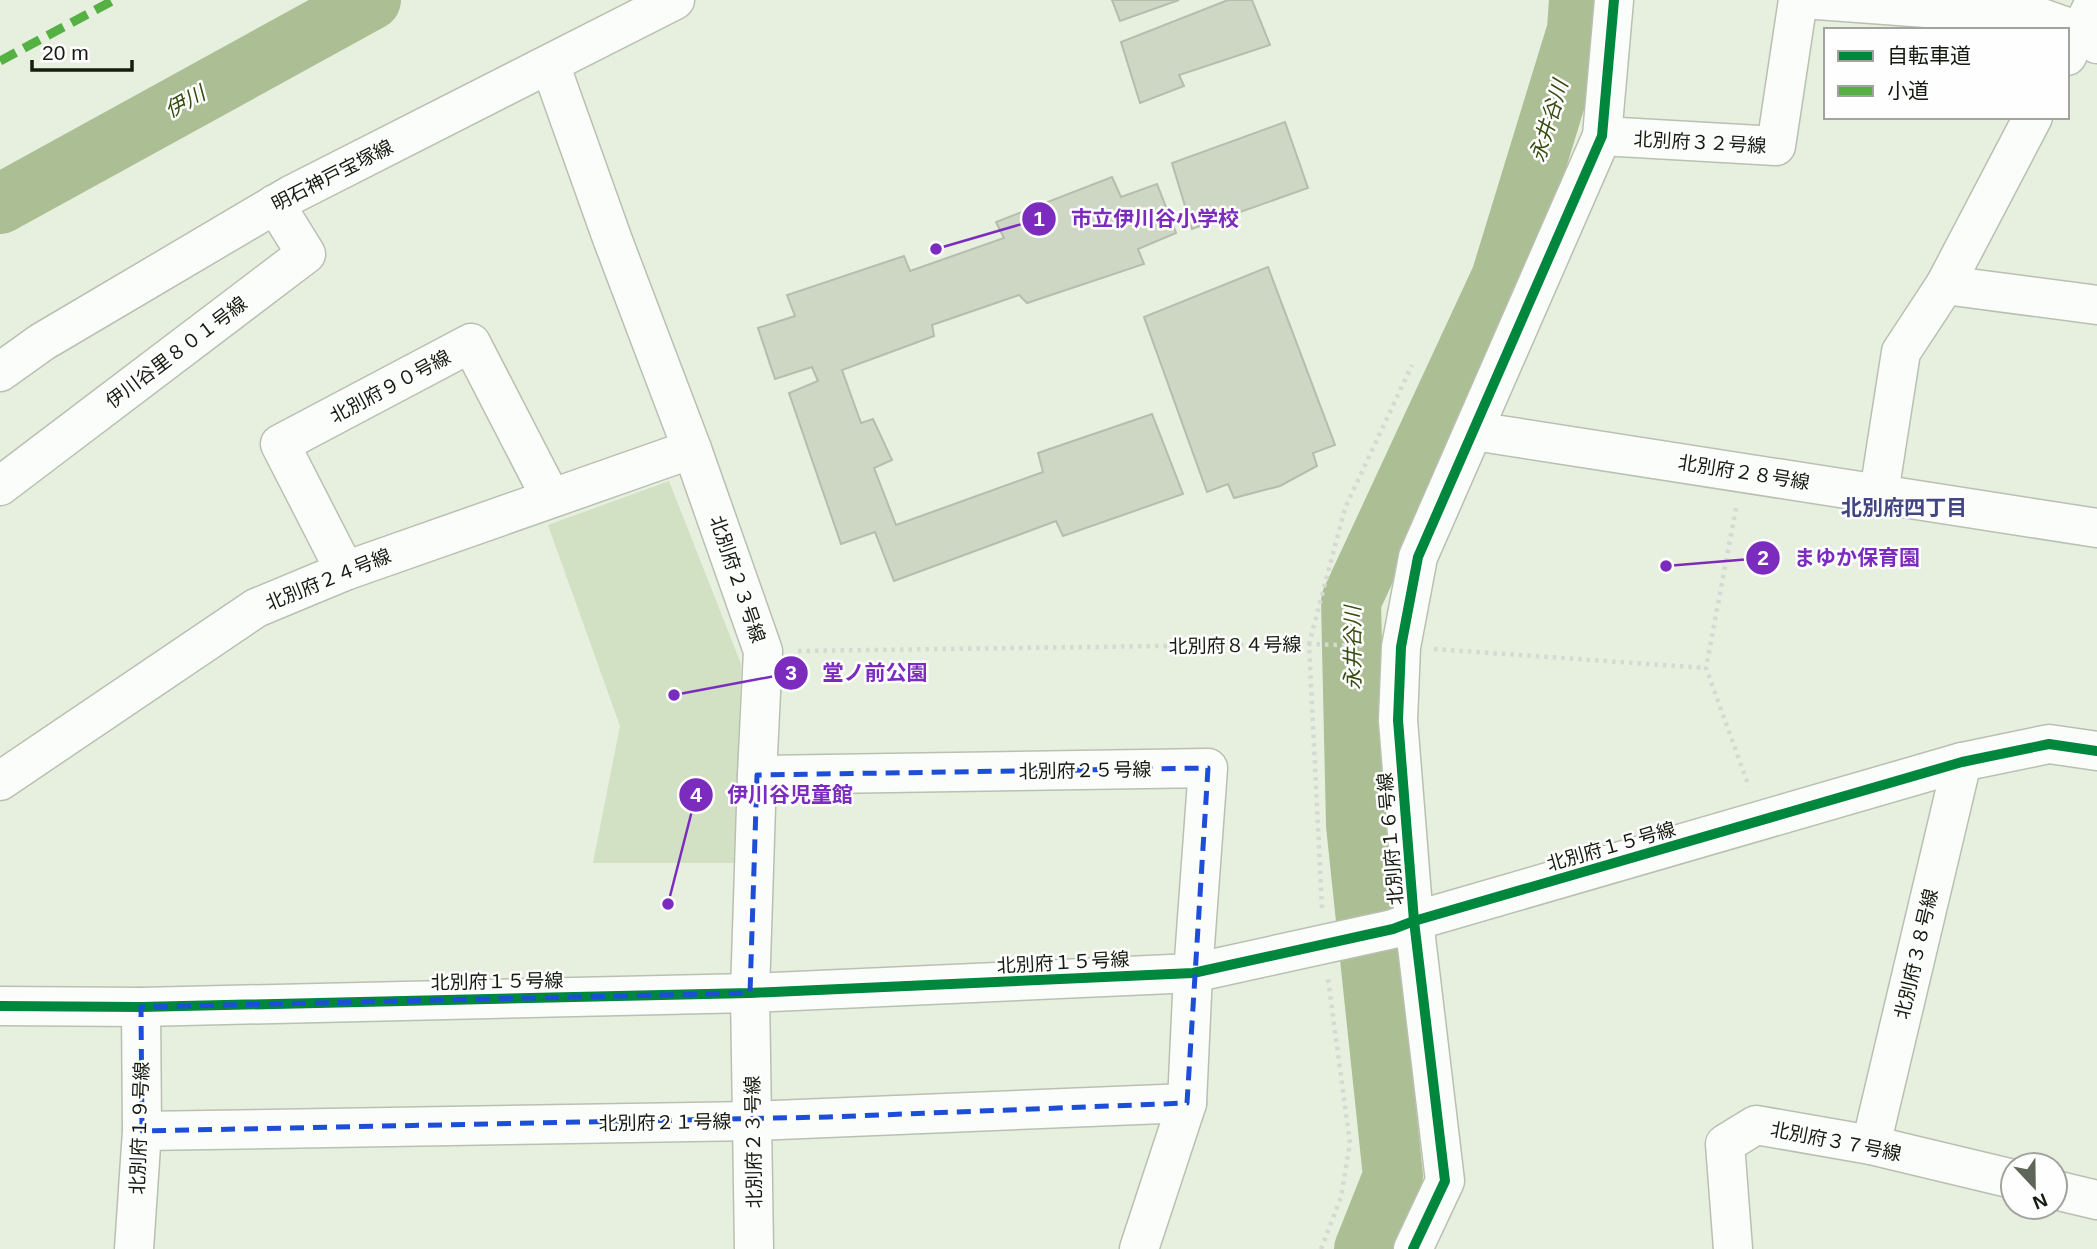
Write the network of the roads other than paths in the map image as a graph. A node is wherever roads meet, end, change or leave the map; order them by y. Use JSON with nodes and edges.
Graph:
{"nodes":[{"id":1,"x":675,"y":0,"type":"edge"},
{"id":2,"x":1614,"y":0,"type":"edge"},
{"id":3,"x":1798,"y":0,"type":"edge"},
{"id":4,"x":1817,"y":0,"type":"edge"},
{"id":5,"x":2085,"y":33,"type":"edge"},
{"id":6,"x":550,"y":64,"type":"junction"},
{"id":7,"x":2032,"y":119,"type":"edge"},
{"id":8,"x":1602,"y":136,"type":"junction"},
{"id":9,"x":275,"y":204,"type":"junction"},
{"id":10,"x":1945,"y":285,"type":"junction"},
{"id":11,"x":2097,"y":305,"type":"edge"},
{"id":12,"x":0,"y":372,"type":"edge"},
{"id":13,"x":1474,"y":431,"type":"junction"},
{"id":14,"x":692,"y":449,"type":"junction"},
{"id":15,"x":0,"y":486,"type":"edge"},
{"id":16,"x":1879,"y":493,"type":"junction"},
{"id":17,"x":551,"y":498,"type":"junction"},
{"id":18,"x":2097,"y":528,"type":"edge"},
{"id":19,"x":345,"y":570,"type":"junction"},
{"id":20,"x":2097,"y":751,"type":"edge"},
{"id":21,"x":1962,"y":762,"type":"junction"},
{"id":22,"x":757,"y":775,"type":"junction"},
{"id":23,"x":0,"y":781,"type":"edge"},
{"id":24,"x":1403,"y":925,"type":"junction"},
{"id":25,"x":1194,"y":973,"type":"junction"},
{"id":26,"x":750,"y":993,"type":"junction"},
{"id":27,"x":0,"y":1006,"type":"edge"},
{"id":28,"x":141,"y":1007,"type":"junction"},
{"id":29,"x":1187,"y":1103,"type":"junction"},
{"id":30,"x":753,"y":1121,"type":"junction"},
{"id":31,"x":142,"y":1131,"type":"junction"},
{"id":32,"x":1871,"y":1145,"type":"junction"},
{"id":33,"x":1999,"y":1177,"type":"edge"},
{"id":34,"x":2069,"y":1193,"type":"edge"},
{"id":35,"x":2097,"y":1200,"type":"edge"},
{"id":36,"x":134,"y":1249,"type":"edge"},
{"id":37,"x":754,"y":1249,"type":"edge"},
{"id":38,"x":1139,"y":1249,"type":"edge"},
{"id":39,"x":1413,"y":1249,"type":"edge"},
{"id":40,"x":1733,"y":1249,"type":"edge"}],
"edges":[{"from":1,"to":6,"type":"street","name":"明石神戸宝塚線"},
{"from":2,"to":8,"type":"street","name":"北別府１６号線"},
{"from":3,"to":8,"type":"street","name":"北別府３２号線"},
{"from":4,"to":5,"type":"street"},
{"from":6,"to":9,"type":"street","name":"明石神戸宝塚線"},
{"from":6,"to":14,"type":"street","name":"北別府２３号線"},
{"from":7,"to":10,"type":"street"},
{"from":8,"to":13,"type":"street","name":"北別府１６号線"},
{"from":9,"to":12,"type":"street","name":"明石神戸宝塚線"},
{"from":9,"to":15,"type":"street","name":"伊川谷里８０１号線"},
{"from":10,"to":11,"type":"street"},
{"from":10,"to":16,"type":"street"},
{"from":13,"to":16,"type":"street","name":"北別府２８号線"},
{"from":13,"to":24,"type":"street","name":"北別府１６号線"},
{"from":14,"to":17,"type":"street","name":"北別府２４号線"},
{"from":14,"to":22,"type":"street","name":"北別府２３号線"},
{"from":16,"to":18,"type":"street","name":"北別府２８号線"},
{"from":17,"to":19,"type":"street","name":"北別府２４号線"},
{"from":17,"to":19,"type":"street","name":"北別府９０号線"},
{"from":19,"to":23,"type":"street","name":"北別府２４号線"},
{"from":20,"to":21,"type":"street","name":"北別府１５号線"},
{"from":21,"to":24,"type":"street","name":"北別府１５号線"},
{"from":21,"to":32,"type":"street","name":"北別府３８号線"},
{"from":22,"to":25,"type":"street","name":"北別府２５号線"},
{"from":22,"to":26,"type":"street","name":"北別府２３号線"},
{"from":24,"to":25,"type":"street","name":"北別府１５号線"},
{"from":24,"to":39,"type":"street","name":"北別府１６号線"},
{"from":25,"to":26,"type":"street","name":"北別府１５号線"},
{"from":25,"to":29,"type":"street"},
{"from":26,"to":28,"type":"street","name":"北別府１５号線"},
{"from":26,"to":30,"type":"street","name":"北別府２３号線"},
{"from":27,"to":28,"type":"street","name":"北別府１５号線"},
{"from":28,"to":31,"type":"street","name":"北別府１９号線"},
{"from":29,"to":30,"type":"street","name":"北別府２１号線"},
{"from":29,"to":38,"type":"street"},
{"from":30,"to":31,"type":"street","name":"北別府２１号線"},
{"from":30,"to":37,"type":"street","name":"北別府２３号線"},
{"from":31,"to":36,"type":"street","name":"北別府１９号線"},
{"from":32,"to":33,"type":"street","name":"北別府３７号線"},
{"from":32,"to":40,"type":"street","name":"北別府３７号線"},
{"from":34,"to":35,"type":"street"}]}
